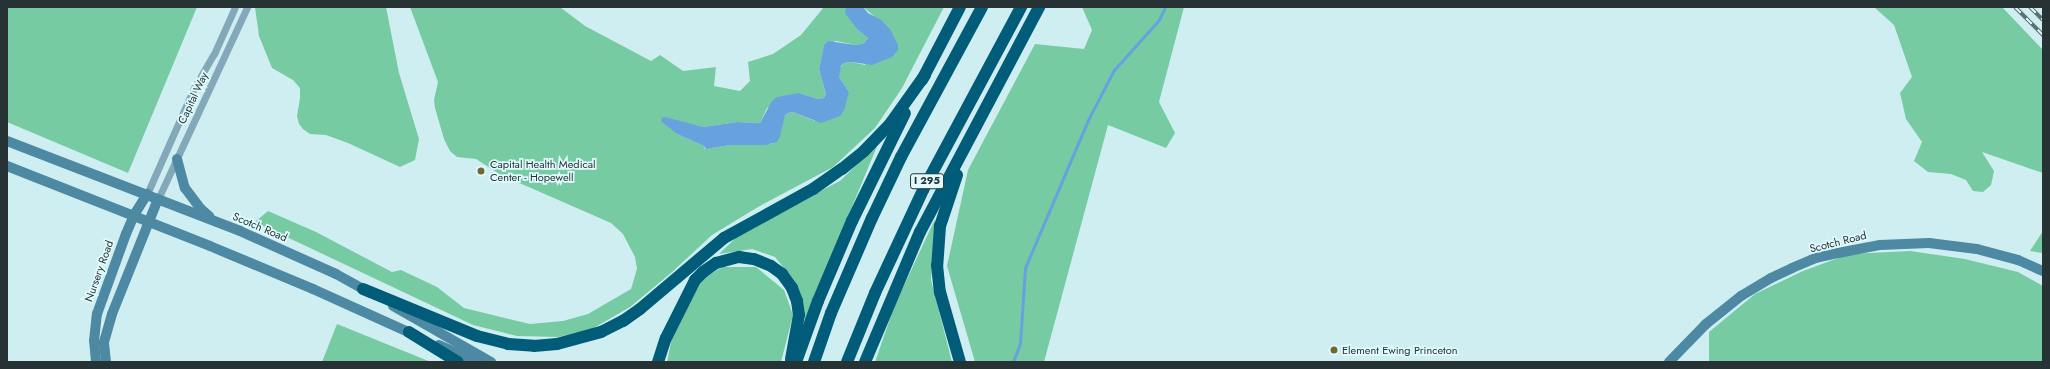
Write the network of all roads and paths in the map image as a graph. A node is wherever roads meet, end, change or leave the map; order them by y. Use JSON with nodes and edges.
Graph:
{"nodes":[{"id":1,"x":235,"y":7,"type":"edge"},
{"id":2,"x":247,"y":7,"type":"edge"},
{"id":3,"x":960,"y":7,"type":"edge"},
{"id":4,"x":982,"y":7,"type":"edge"},
{"id":5,"x":1021,"y":7,"type":"edge"},
{"id":6,"x":1039,"y":7,"type":"edge"},
{"id":7,"x":1008,"y":67,"type":"junction"},
{"id":8,"x":924,"y":74,"type":"junction"},
{"id":9,"x":7,"y":141,"type":"edge"},
{"id":10,"x":177,"y":159,"type":"junction"},
{"id":11,"x":7,"y":166,"type":"edge"},
{"id":12,"x":147,"y":194,"type":"junction"},
{"id":13,"x":158,"y":199,"type":"junction"},
{"id":14,"x":134,"y":216,"type":"junction"},
{"id":15,"x":215,"y":221,"type":"junction"},
{"id":16,"x":150,"y":222,"type":"junction"},
{"id":17,"x":2039,"y":268,"type":"edge"},
{"id":18,"x":363,"y":289,"type":"junction"},
{"id":19,"x":408,"y":332,"type":"junction"},
{"id":20,"x":96,"y":362,"type":"edge"},
{"id":21,"x":106,"y":362,"type":"edge"},
{"id":22,"x":458,"y":362,"type":"edge"},
{"id":23,"x":477,"y":362,"type":"edge"},
{"id":24,"x":492,"y":362,"type":"edge"},
{"id":25,"x":658,"y":362,"type":"edge"},
{"id":26,"x":790,"y":362,"type":"edge"},
{"id":27,"x":796,"y":362,"type":"edge"},
{"id":28,"x":814,"y":362,"type":"edge"},
{"id":29,"x":847,"y":362,"type":"edge"},
{"id":30,"x":865,"y":362,"type":"edge"},
{"id":31,"x":960,"y":362,"type":"edge"},
{"id":32,"x":1669,"y":362,"type":"edge"}],
"edges":[{"from":1,"to":12,"type":"street","name":"Capital Way"},
{"from":2,"to":10,"type":"street","name":"Capital Way"},
{"from":3,"to":8,"type":"highway"},
{"from":4,"to":28,"type":"highway","number":"I 295"},
{"from":5,"to":29,"type":"highway","number":"I 295"},
{"from":6,"to":7,"type":"highway"},
{"from":7,"to":30,"type":"highway"},
{"from":7,"to":31,"type":"highway"},
{"from":8,"to":18,"type":"highway"},
{"from":8,"to":27,"type":"highway"},
{"from":9,"to":12,"type":"main road","name":"Scotch Road"},
{"from":10,"to":13,"type":"street","name":"Capital Way"},
{"from":10,"to":15,"type":"main road"},
{"from":11,"to":14,"type":"main road"},
{"from":12,"to":13,"type":"main road","name":"Scotch Road"},
{"from":12,"to":14,"type":"main road","name":"Nursery Road"},
{"from":13,"to":15,"type":"main road","name":"Scotch Road"},
{"from":13,"to":16,"type":"main road"},
{"from":14,"to":16,"type":"main road"},
{"from":14,"to":20,"type":"main road","name":"Nursery Road"},
{"from":15,"to":18,"type":"main road","name":"Scotch Road"},
{"from":16,"to":19,"type":"main road"},
{"from":16,"to":21,"type":"main road"},
{"from":17,"to":32,"type":"main road","name":"Scotch Road"},
{"from":18,"to":24,"type":"main road","name":"Scotch Road"},
{"from":19,"to":22,"type":"highway"},
{"from":19,"to":23,"type":"main road"},
{"from":25,"to":26,"type":"highway"}]}
